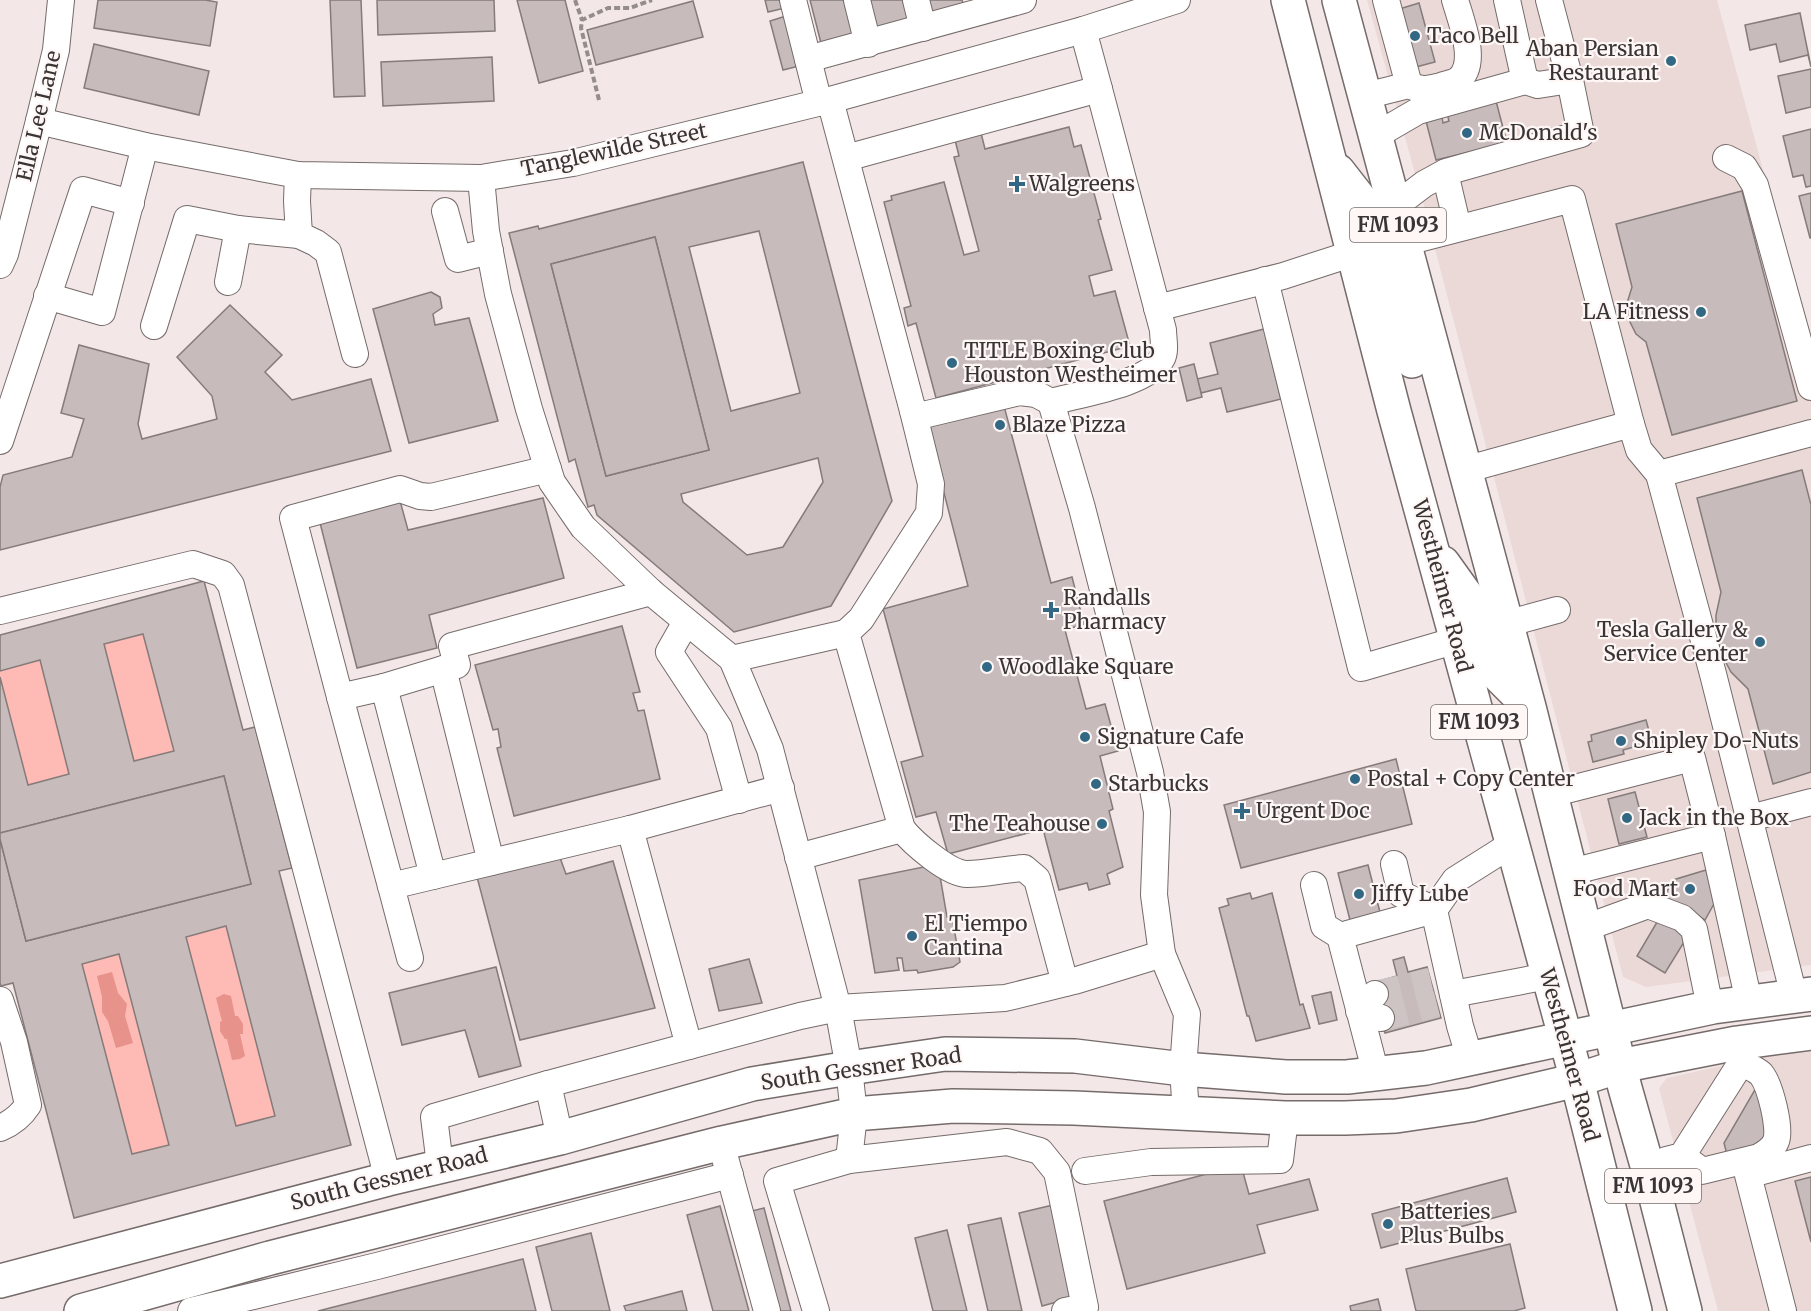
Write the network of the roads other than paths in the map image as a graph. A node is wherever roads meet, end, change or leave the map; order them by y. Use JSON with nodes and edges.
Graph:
{"nodes":[{"id":1,"x":62,"y":0,"type":"edge"},
{"id":2,"x":793,"y":0,"type":"edge"},
{"id":3,"x":857,"y":0,"type":"edge"},
{"id":4,"x":916,"y":0,"type":"edge"},
{"id":5,"x":1023,"y":0,"type":"edge"},
{"id":6,"x":1177,"y":0,"type":"edge"},
{"id":7,"x":1288,"y":0,"type":"edge"},
{"id":8,"x":1339,"y":0,"type":"edge"},
{"id":9,"x":1386,"y":0,"type":"edge"},
{"id":10,"x":1455,"y":0,"type":"edge"},
{"id":11,"x":1507,"y":0,"type":"edge"},
{"id":12,"x":1549,"y":0,"type":"edge"},
{"id":13,"x":976,"y":7,"type":"edge"},
{"id":14,"x":923,"y":28,"type":"junction"},
{"id":15,"x":1083,"y":30,"type":"junction"},
{"id":16,"x":868,"y":44,"type":"junction"},
{"id":17,"x":808,"y":59,"type":"junction"},
{"id":18,"x":1570,"y":80,"type":"junction"},
{"id":19,"x":1525,"y":81,"type":"junction"},
{"id":20,"x":1409,"y":85,"type":"junction"},
{"id":21,"x":1098,"y":89,"type":"junction"},
{"id":22,"x":1365,"y":96,"type":"junction"},
{"id":23,"x":824,"y":101,"type":"junction"},
{"id":24,"x":39,"y":121,"type":"junction"},
{"id":25,"x":1375,"y":136,"type":"junction"},
{"id":26,"x":145,"y":146,"type":"junction"},
{"id":27,"x":846,"y":158,"type":"junction"},
{"id":28,"x":1726,"y":158,"type":"dead end"},
{"id":29,"x":1329,"y":160,"type":"junction"},
{"id":30,"x":1445,"y":173,"type":"junction"},
{"id":31,"x":298,"y":175,"type":"junction"},
{"id":32,"x":482,"y":178,"type":"junction"},
{"id":33,"x":131,"y":203,"type":"junction"},
{"id":34,"x":1394,"y":207,"type":"junction"},
{"id":35,"x":445,"y":211,"type":"dead end"},
{"id":36,"x":1458,"y":228,"type":"junction"},
{"id":37,"x":237,"y":229,"type":"junction"},
{"id":38,"x":299,"y":235,"type":"junction"},
{"id":39,"x":1403,"y":243,"type":"junction"},
{"id":40,"x":490,"y":251,"type":"junction"},
{"id":41,"x":1354,"y":253,"type":"junction"},
{"id":42,"x":0,"y":265,"type":"edge"},
{"id":43,"x":1265,"y":280,"type":"junction"},
{"id":44,"x":228,"y":282,"type":"dead end"},
{"id":45,"x":48,"y":296,"type":"junction"},
{"id":46,"x":1157,"y":308,"type":"junction"},
{"id":47,"x":154,"y":326,"type":"dead end"},
{"id":48,"x":355,"y":354,"type":"dead end"},
{"id":49,"x":9,"y":386,"type":"edge"},
{"id":50,"x":1811,"y":387,"type":"edge"},
{"id":51,"x":1445,"y":398,"type":"junction"},
{"id":52,"x":1051,"y":402,"type":"junction"},
{"id":53,"x":913,"y":411,"type":"junction"},
{"id":54,"x":1631,"y":424,"type":"junction"},
{"id":55,"x":1811,"y":433,"type":"edge"},
{"id":56,"x":0,"y":441,"type":"edge"},
{"id":57,"x":548,"y":469,"type":"junction"},
{"id":58,"x":1464,"y":470,"type":"junction"},
{"id":59,"x":1659,"y":474,"type":"junction"},
{"id":60,"x":1431,"y":547,"type":"junction"},
{"id":61,"x":651,"y":592,"type":"junction"},
{"id":62,"x":1557,"y":610,"type":"dead end"},
{"id":63,"x":0,"y":611,"type":"edge"},
{"id":64,"x":686,"y":622,"type":"junction"},
{"id":65,"x":1506,"y":624,"type":"junction"},
{"id":66,"x":846,"y":633,"type":"junction"},
{"id":67,"x":1457,"y":640,"type":"junction"},
{"id":68,"x":732,"y":659,"type":"junction"},
{"id":69,"x":443,"y":669,"type":"junction"},
{"id":70,"x":384,"y":687,"type":"junction"},
{"id":71,"x":340,"y":698,"type":"junction"},
{"id":72,"x":1529,"y":707,"type":"junction"},
{"id":73,"x":781,"y":788,"type":"junction"},
{"id":74,"x":1551,"y":794,"type":"junction"},
{"id":75,"x":739,"y":800,"type":"junction"},
{"id":76,"x":1811,"y":802,"type":"edge"},
{"id":77,"x":1750,"y":818,"type":"junction"},
{"id":78,"x":630,"y":829,"type":"junction"},
{"id":79,"x":902,"y":829,"type":"junction"},
{"id":80,"x":1712,"y":836,"type":"junction"},
{"id":81,"x":1512,"y":844,"type":"junction"},
{"id":82,"x":798,"y":857,"type":"junction"},
{"id":83,"x":491,"y":862,"type":"junction"},
{"id":84,"x":1394,"y":864,"type":"dead end"},
{"id":85,"x":1571,"y":872,"type":"junction"},
{"id":86,"x":433,"y":876,"type":"junction"},
{"id":87,"x":1314,"y":885,"type":"dead end"},
{"id":88,"x":391,"y":886,"type":"junction"},
{"id":89,"x":1434,"y":910,"type":"junction"},
{"id":90,"x":1585,"y":928,"type":"junction"},
{"id":91,"x":1340,"y":936,"type":"junction"},
{"id":92,"x":1162,"y":954,"type":"junction"},
{"id":93,"x":410,"y":958,"type":"dead end"},
{"id":94,"x":1548,"y":976,"type":"junction"},
{"id":95,"x":1065,"y":983,"type":"junction"},
{"id":96,"x":1440,"y":993,"type":"junction"},
{"id":97,"x":1803,"y":995,"type":"edge"},
{"id":98,"x":0,"y":1000,"type":"edge"},
{"id":99,"x":1749,"y":1002,"type":"junction"},
{"id":100,"x":1710,"y":1007,"type":"junction"},
{"id":101,"x":838,"y":1008,"type":"junction"},
{"id":102,"x":1610,"y":1029,"type":"junction"},
{"id":103,"x":1811,"y":1033,"type":"edge"},
{"id":104,"x":1565,"y":1038,"type":"junction"},
{"id":105,"x":689,"y":1046,"type":"junction"},
{"id":106,"x":1739,"y":1053,"type":"junction"},
{"id":107,"x":1470,"y":1059,"type":"junction"},
{"id":108,"x":1620,"y":1066,"type":"junction"},
{"id":109,"x":849,"y":1068,"type":"junction"},
{"id":110,"x":1183,"y":1068,"type":"junction"},
{"id":111,"x":1376,"y":1074,"type":"junction"},
{"id":112,"x":1577,"y":1080,"type":"junction"},
{"id":113,"x":548,"y":1084,"type":"junction"},
{"id":114,"x":854,"y":1114,"type":"junction"},
{"id":115,"x":1186,"y":1114,"type":"junction"},
{"id":116,"x":1285,"y":1118,"type":"junction"},
{"id":117,"x":0,"y":1128,"type":"edge"},
{"id":118,"x":560,"y":1138,"type":"junction"},
{"id":119,"x":1682,"y":1156,"type":"junction"},
{"id":120,"x":1811,"y":1158,"type":"edge"},
{"id":121,"x":726,"y":1160,"type":"junction"},
{"id":122,"x":849,"y":1160,"type":"junction"},
{"id":123,"x":1647,"y":1164,"type":"junction"},
{"id":124,"x":440,"y":1165,"type":"junction"},
{"id":125,"x":1085,"y":1171,"type":"dead end"},
{"id":126,"x":388,"y":1179,"type":"junction"},
{"id":127,"x":247,"y":1215,"type":"junction"},
{"id":128,"x":265,"y":1259,"type":"junction"},
{"id":129,"x":0,"y":1281,"type":"edge"},
{"id":130,"x":227,"y":1286,"type":"junction"},
{"id":131,"x":279,"y":1290,"type":"junction"},
{"id":132,"x":81,"y":1311,"type":"edge"},
{"id":133,"x":191,"y":1311,"type":"edge"},
{"id":134,"x":767,"y":1311,"type":"edge"},
{"id":135,"x":816,"y":1311,"type":"edge"},
{"id":136,"x":1065,"y":1311,"type":"edge"},
{"id":137,"x":1635,"y":1311,"type":"edge"},
{"id":138,"x":1685,"y":1311,"type":"edge"},
{"id":139,"x":1783,"y":1311,"type":"edge"}],
"edges":[{"from":1,"to":24,"type":"street","name":"Ella Lee Lane"},
{"from":2,"to":17,"type":"street"},
{"from":3,"to":16,"type":"street"},
{"from":4,"to":14,"type":"street"},
{"from":5,"to":13,"type":"street"},
{"from":6,"to":15,"type":"street","name":"Tanglewilde Street"},
{"from":7,"to":29,"type":"main road","name":"Westheimer Road","number":"FM 1093"},
{"from":8,"to":22,"type":"main road","number":"FM 1093"},
{"from":9,"to":20,"type":"street"},
{"from":10,"to":20,"type":"street"},
{"from":11,"to":19,"type":"street"},
{"from":12,"to":18,"type":"street"},
{"from":13,"to":14,"type":"street"},
{"from":14,"to":16,"type":"street"},
{"from":15,"to":21,"type":"street"},
{"from":15,"to":23,"type":"street","name":"Tanglewilde Street"},
{"from":16,"to":17,"type":"street"},
{"from":17,"to":23,"type":"street"},
{"from":18,"to":19,"type":"street"},
{"from":18,"to":30,"type":"street"},
{"from":19,"to":25,"type":"street"},
{"from":20,"to":22,"type":"street"},
{"from":21,"to":27,"type":"street"},
{"from":21,"to":46,"type":"street"},
{"from":22,"to":25,"type":"main road","number":"FM 1093"},
{"from":23,"to":27,"type":"street"},
{"from":23,"to":32,"type":"street","name":"Tanglewilde Street"},
{"from":24,"to":26,"type":"street","name":"Tanglewilde Street"},
{"from":24,"to":42,"type":"street","name":"Ella Lee Lane"},
{"from":25,"to":34,"type":"main road","number":"FM 1093"},
{"from":26,"to":31,"type":"street","name":"Tanglewilde Street"},
{"from":26,"to":33,"type":"street"},
{"from":27,"to":53,"type":"street"},
{"from":28,"to":50,"type":"street"},
{"from":29,"to":39,"type":"main road"},
{"from":29,"to":41,"type":"main road","name":"Westheimer Road","number":"FM 1093"},
{"from":30,"to":34,"type":"street"},
{"from":30,"to":36,"type":"street"},
{"from":31,"to":32,"type":"street","name":"Tanglewilde Street"},
{"from":31,"to":38,"type":"street"},
{"from":32,"to":40,"type":"street"},
{"from":33,"to":45,"type":"street"},
{"from":33,"to":45,"type":"street"},
{"from":34,"to":39,"type":"main road","number":"FM 1093"},
{"from":35,"to":40,"type":"street"},
{"from":36,"to":39,"type":"street"},
{"from":36,"to":54,"type":"street"},
{"from":37,"to":38,"type":"street"},
{"from":37,"to":44,"type":"street"},
{"from":37,"to":47,"type":"street"},
{"from":38,"to":48,"type":"street"},
{"from":39,"to":51,"type":"main road","number":"FM 1093"},
{"from":40,"to":57,"type":"street"},
{"from":41,"to":43,"type":"street"},
{"from":41,"to":51,"type":"main road"},
{"from":41,"to":60,"type":"main road","name":"Westheimer Road","number":"FM 1093"},
{"from":43,"to":46,"type":"street"},
{"from":43,"to":67,"type":"street"},
{"from":45,"to":49,"type":"street"},
{"from":46,"to":52,"type":"street"},
{"from":49,"to":56,"type":"street"},
{"from":51,"to":58,"type":"main road","number":"FM 1093"},
{"from":52,"to":53,"type":"street"},
{"from":52,"to":92,"type":"street"},
{"from":53,"to":66,"type":"street"},
{"from":54,"to":58,"type":"street"},
{"from":54,"to":59,"type":"street"},
{"from":55,"to":59,"type":"street"},
{"from":57,"to":61,"type":"street"},
{"from":57,"to":71,"type":"street"},
{"from":58,"to":65,"type":"main road","number":"FM 1093"},
{"from":59,"to":77,"type":"street"},
{"from":60,"to":65,"type":"main road"},
{"from":60,"to":67,"type":"main road","name":"Westheimer Road","number":"FM 1093"},
{"from":61,"to":64,"type":"street"},
{"from":61,"to":69,"type":"street"},
{"from":62,"to":65,"type":"street"},
{"from":63,"to":126,"type":"street"},
{"from":64,"to":68,"type":"street"},
{"from":64,"to":75,"type":"street"},
{"from":65,"to":72,"type":"main road","number":"FM 1093"},
{"from":66,"to":68,"type":"street"},
{"from":66,"to":79,"type":"street"},
{"from":67,"to":72,"type":"main road"},
{"from":67,"to":81,"type":"main road","name":"Westheimer Road","number":"FM 1093"},
{"from":68,"to":73,"type":"street"},
{"from":69,"to":70,"type":"street"},
{"from":69,"to":83,"type":"street"},
{"from":70,"to":71,"type":"street"},
{"from":70,"to":86,"type":"street"},
{"from":71,"to":88,"type":"street"},
{"from":72,"to":74,"type":"main road","number":"FM 1093"},
{"from":73,"to":75,"type":"street"},
{"from":73,"to":82,"type":"street"},
{"from":74,"to":80,"type":"street"},
{"from":74,"to":85,"type":"main road","number":"FM 1093"},
{"from":75,"to":78,"type":"street"},
{"from":76,"to":77,"type":"street"},
{"from":77,"to":97,"type":"street"},
{"from":78,"to":83,"type":"street"},
{"from":78,"to":105,"type":"street"},
{"from":79,"to":82,"type":"street"},
{"from":79,"to":95,"type":"street"},
{"from":80,"to":85,"type":"street"},
{"from":80,"to":99,"type":"street"},
{"from":81,"to":89,"type":"street"},
{"from":81,"to":94,"type":"main road","name":"Westheimer Road","number":"FM 1093"},
{"from":82,"to":101,"type":"street"},
{"from":83,"to":86,"type":"street"},
{"from":84,"to":89,"type":"street"},
{"from":85,"to":90,"type":"main road","number":"FM 1093"},
{"from":86,"to":88,"type":"street"},
{"from":87,"to":91,"type":"street"},
{"from":88,"to":93,"type":"street"},
{"from":89,"to":91,"type":"street"},
{"from":89,"to":96,"type":"street"},
{"from":90,"to":100,"type":"street"},
{"from":90,"to":102,"type":"main road","number":"FM 1093"},
{"from":91,"to":111,"type":"street"},
{"from":92,"to":95,"type":"street"},
{"from":92,"to":110,"type":"street"},
{"from":94,"to":96,"type":"street"},
{"from":94,"to":104,"type":"main road","name":"Westheimer Road","number":"FM 1093"},
{"from":95,"to":101,"type":"street"},
{"from":96,"to":107,"type":"street"},
{"from":97,"to":99,"type":"main road","name":"South Gessner Road"},
{"from":98,"to":117,"type":"street"},
{"from":99,"to":100,"type":"main road","name":"South Gessner Road"},
{"from":100,"to":102,"type":"main road","name":"South Gessner Road"},
{"from":101,"to":105,"type":"street"},
{"from":101,"to":109,"type":"street"},
{"from":102,"to":104,"type":"main road","name":"South Gessner Road"},
{"from":102,"to":108,"type":"main road","number":"FM 1093"},
{"from":103,"to":106,"type":"main road","name":"South Gessner Road"},
{"from":104,"to":107,"type":"main road","name":"South Gessner Road"},
{"from":104,"to":112,"type":"main road","name":"Westheimer Road","number":"FM 1093"},
{"from":105,"to":113,"type":"street"},
{"from":106,"to":108,"type":"main road","name":"South Gessner Road"},
{"from":106,"to":119,"type":"street"},
{"from":106,"to":119,"type":"street"},
{"from":107,"to":111,"type":"main road","name":"South Gessner Road"},
{"from":108,"to":112,"type":"main road","name":"South Gessner Road"},
{"from":108,"to":123,"type":"main road","number":"FM 1093"},
{"from":109,"to":110,"type":"main road","name":"South Gessner Road"},
{"from":109,"to":114,"type":"street"},
{"from":109,"to":118,"type":"main road","name":"South Gessner Road"},
{"from":110,"to":111,"type":"main road","name":"South Gessner Road"},
{"from":110,"to":115,"type":"street"},
{"from":112,"to":116,"type":"main road","name":"South Gessner Road"},
{"from":112,"to":137,"type":"main road","name":"Westheimer Road","number":"FM 1093"},
{"from":113,"to":118,"type":"street"},
{"from":113,"to":124,"type":"street"},
{"from":114,"to":115,"type":"main road","name":"South Gessner Road"},
{"from":114,"to":121,"type":"main road","name":"South Gessner Road"},
{"from":114,"to":122,"type":"street"},
{"from":115,"to":116,"type":"main road","name":"South Gessner Road"},
{"from":116,"to":125,"type":"street"},
{"from":118,"to":124,"type":"main road","name":"South Gessner Road"},
{"from":119,"to":123,"type":"street"},
{"from":120,"to":139,"type":"street"},
{"from":121,"to":128,"type":"main road","name":"South Gessner Road"},
{"from":121,"to":131,"type":"street"},
{"from":121,"to":134,"type":"street"},
{"from":122,"to":135,"type":"street"},
{"from":122,"to":136,"type":"street"},
{"from":123,"to":138,"type":"main road","number":"FM 1093"},
{"from":124,"to":126,"type":"main road","name":"South Gessner Road"},
{"from":126,"to":127,"type":"main road","name":"South Gessner Road"},
{"from":127,"to":128,"type":"main road"},
{"from":127,"to":129,"type":"main road","name":"South Gessner Road"},
{"from":128,"to":130,"type":"main road","name":"South Gessner Road"},
{"from":128,"to":131,"type":"street"},
{"from":130,"to":131,"type":"street"},
{"from":130,"to":132,"type":"main road","name":"South Gessner Road"},
{"from":130,"to":133,"type":"street"}]}
